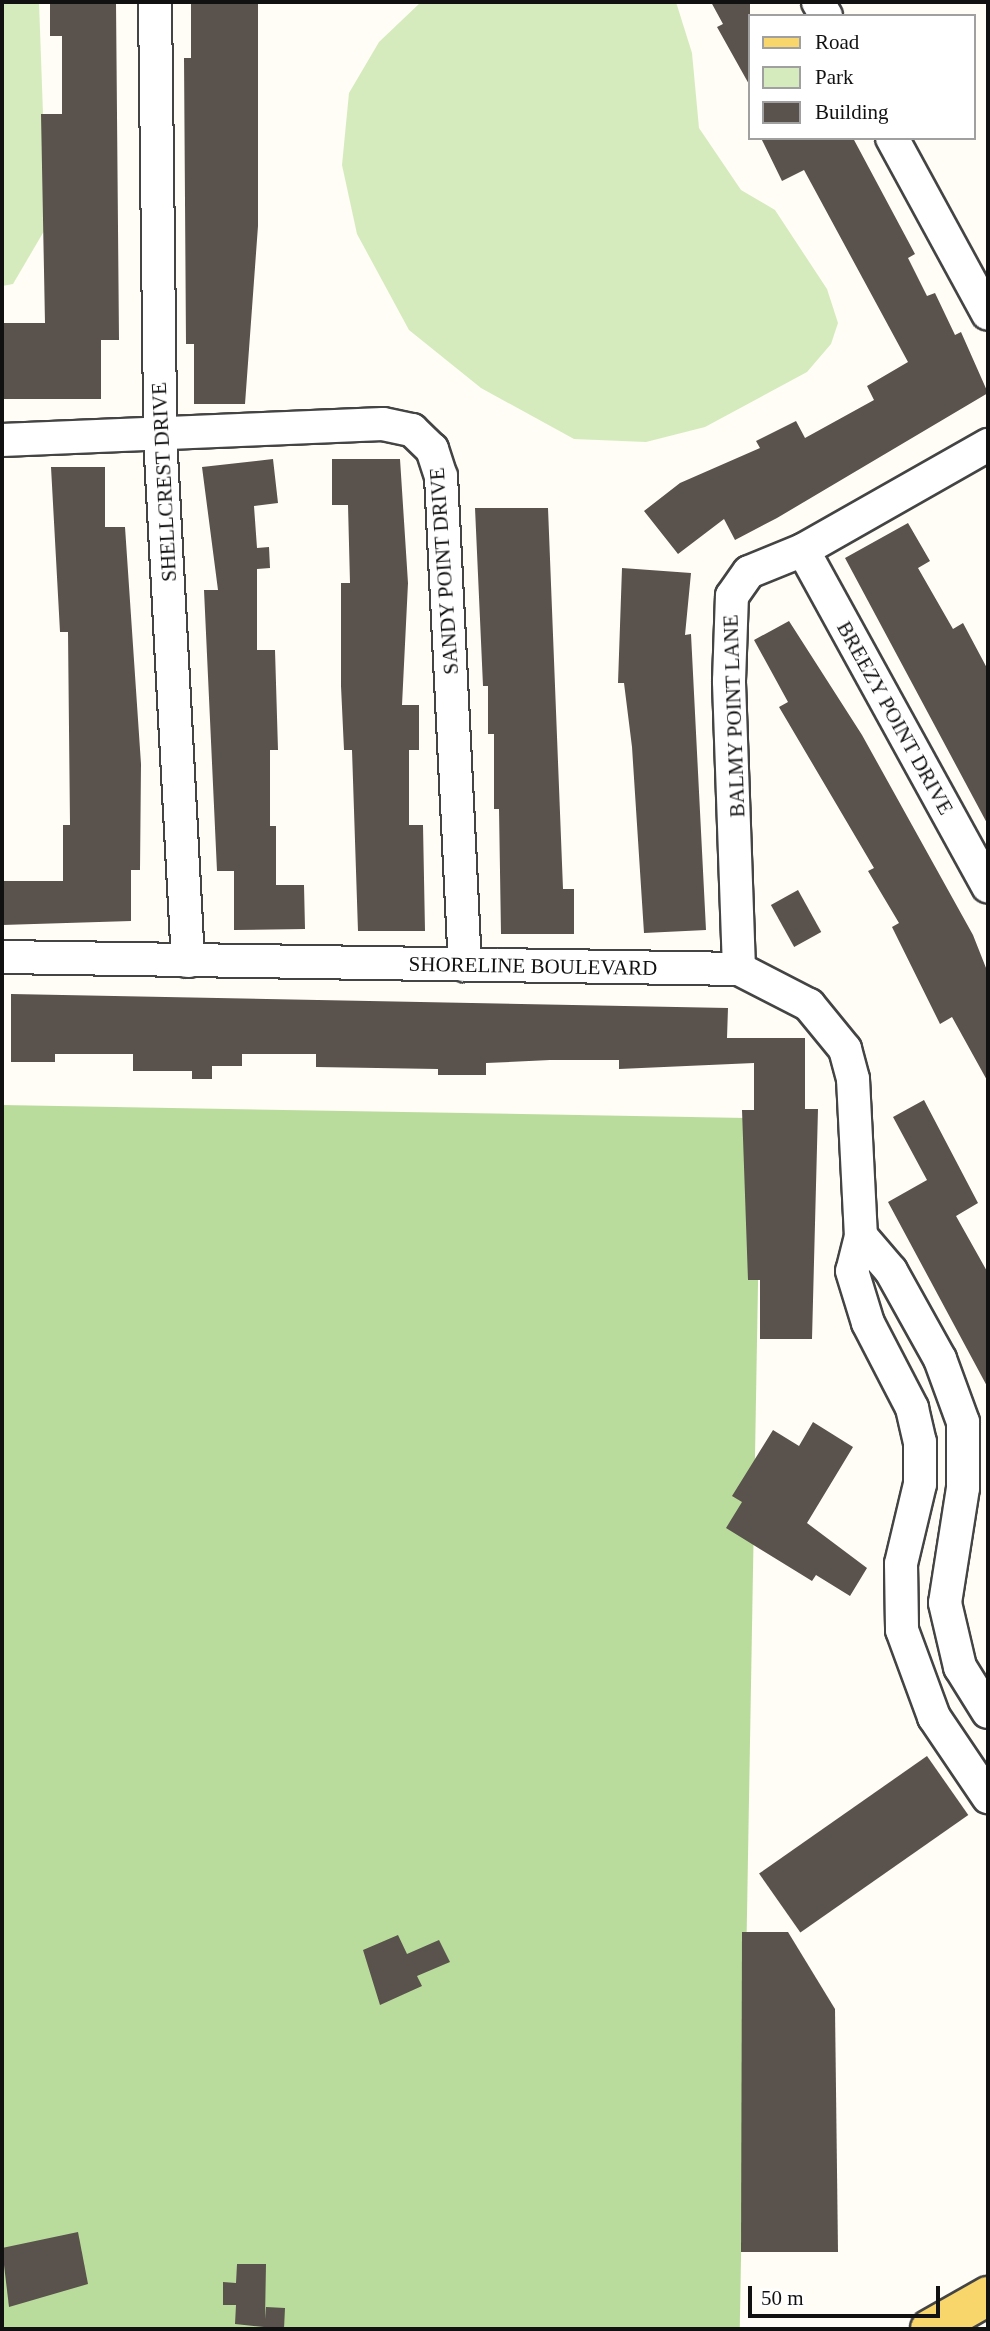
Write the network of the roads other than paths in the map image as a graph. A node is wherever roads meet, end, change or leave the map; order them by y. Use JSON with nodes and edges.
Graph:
{"nodes":[{"id":1,"x":155,"y":2,"type":"edge"},
{"id":2,"x":893,"y":140,"type":"edge"},
{"id":3,"x":988,"y":314,"type":"edge"},
{"id":4,"x":160,"y":436,"type":"junction"},
{"id":5,"x":2,"y":440,"type":"edge"},
{"id":6,"x":988,"y":445,"type":"edge"},
{"id":7,"x":803,"y":550,"type":"junction"},
{"id":8,"x":988,"y":886,"type":"edge"},
{"id":9,"x":2,"y":957,"type":"edge"},
{"id":10,"x":188,"y":961,"type":"junction"},
{"id":11,"x":465,"y":965,"type":"junction"},
{"id":12,"x":739,"y":969,"type":"junction"},
{"id":13,"x":861,"y":1236,"type":"junction"},
{"id":14,"x":920,"y":1485,"type":"junction"},
{"id":15,"x":976,"y":1489,"type":"edge"},
{"id":16,"x":988,"y":1712,"type":"edge"},
{"id":17,"x":988,"y":1797,"type":"edge"},
{"id":18,"x":988,"y":2296,"type":"edge"},
{"id":19,"x":930,"y":2329,"type":"edge"}],
"edges":[{"from":1,"to":4,"type":"street","name":"SHELLCREST DRIVE"},
{"from":2,"to":3,"type":"street"},
{"from":4,"to":5,"type":"street","name":"SANDY POINT DRIVE"},
{"from":4,"to":10,"type":"street","name":"SHELLCREST DRIVE"},
{"from":4,"to":11,"type":"street","name":"SANDY POINT DRIVE"},
{"from":6,"to":7,"type":"street","name":"BALMY POINT LANE"},
{"from":7,"to":8,"type":"street","name":"BREEZY POINT DRIVE"},
{"from":7,"to":12,"type":"street","name":"BALMY POINT LANE"},
{"from":9,"to":10,"type":"street","name":"SHORELINE BOULEVARD"},
{"from":10,"to":11,"type":"street","name":"SHORELINE BOULEVARD"},
{"from":11,"to":12,"type":"street","name":"SHORELINE BOULEVARD"},
{"from":12,"to":13,"type":"street","name":"SHORELINE BOULEVARD"},
{"from":13,"to":14,"type":"street","name":"SHORELINE BOULEVARD"},
{"from":13,"to":15,"type":"street"},
{"from":14,"to":15,"type":"street"},
{"from":14,"to":17,"type":"street","name":"SHORELINE BOULEVARD"},
{"from":15,"to":16,"type":"street"},
{"from":18,"to":19,"type":"main road"}]}
